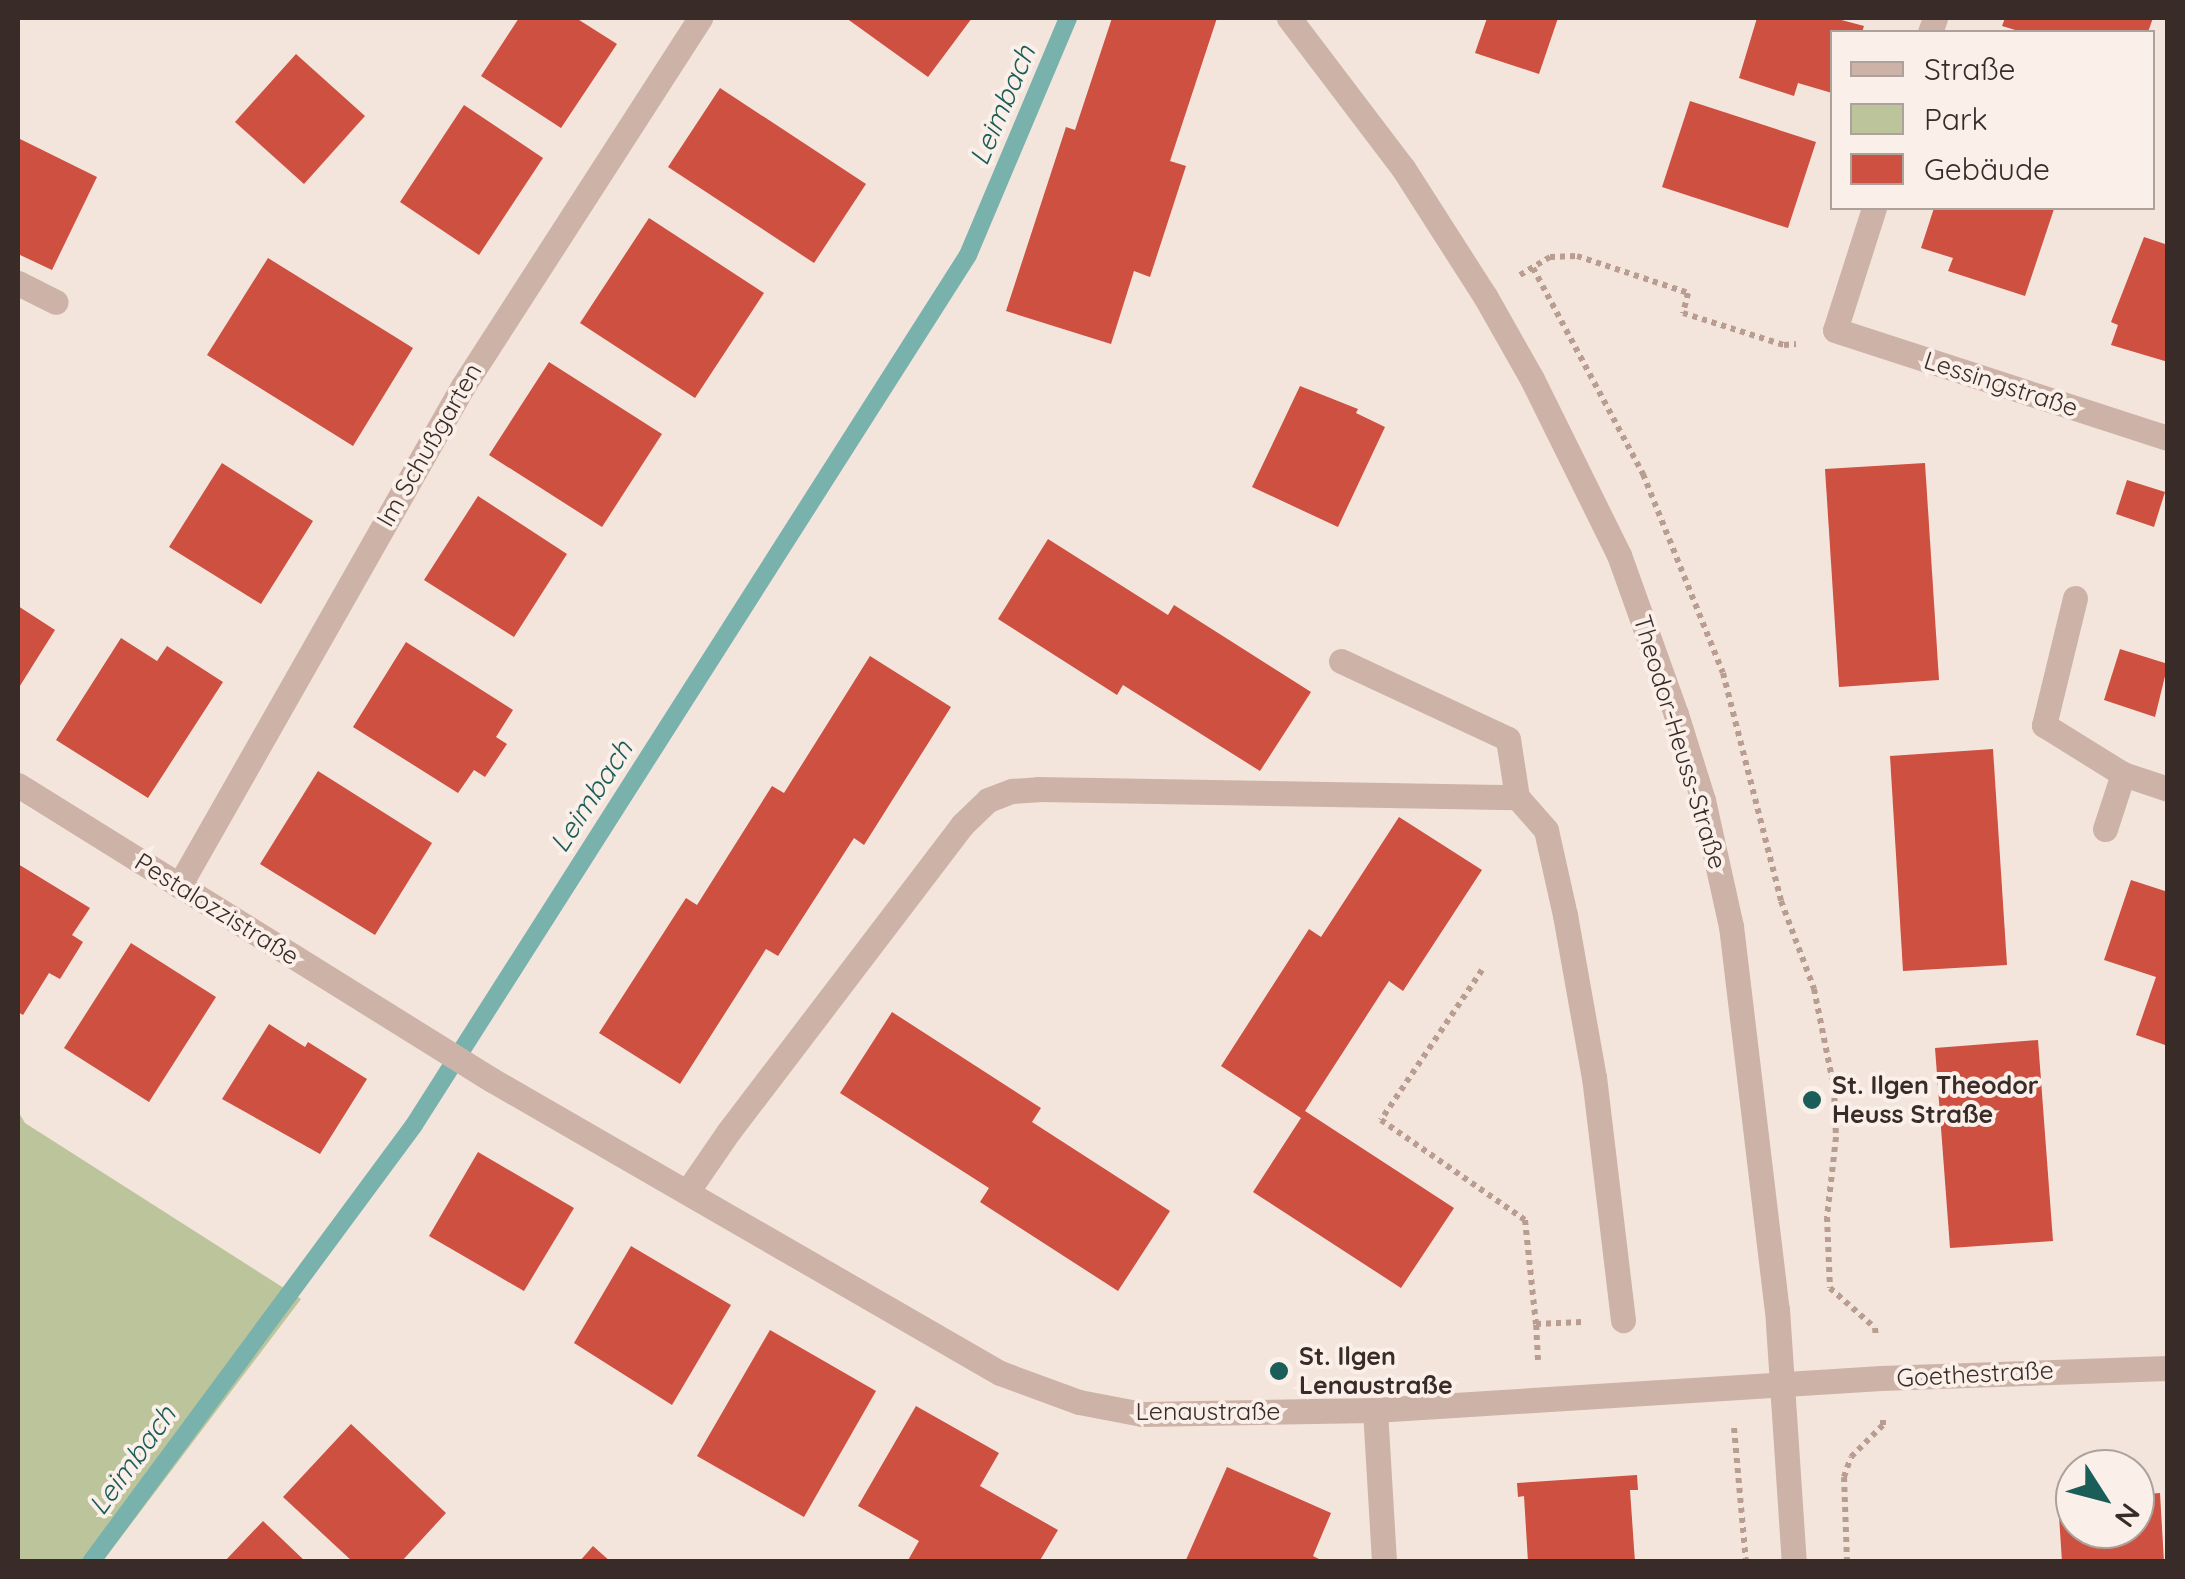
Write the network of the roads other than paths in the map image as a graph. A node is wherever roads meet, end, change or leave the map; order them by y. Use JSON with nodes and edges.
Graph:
{"nodes":[{"id":1,"x":700,"y":18,"type":"edge"},
{"id":2,"x":1289,"y":18,"type":"edge"},
{"id":3,"x":1873,"y":210,"type":"edge"},
{"id":4,"x":18,"y":283,"type":"edge"},
{"id":5,"x":56,"y":302,"type":"dead end"},
{"id":6,"x":2168,"y":438,"type":"edge"},
{"id":7,"x":2075,"y":598,"type":"dead end"},
{"id":8,"x":1341,"y":661,"type":"dead end"},
{"id":9,"x":2123,"y":774,"type":"junction"},
{"id":10,"x":18,"y":785,"type":"edge"},
{"id":11,"x":2168,"y":789,"type":"edge"},
{"id":12,"x":1517,"y":797,"type":"junction"},
{"id":13,"x":2105,"y":830,"type":"dead end"},
{"id":14,"x":180,"y":886,"type":"junction"},
{"id":15,"x":416,"y":1034,"type":"joint"},
{"id":16,"x":688,"y":1192,"type":"junction"},
{"id":17,"x":1623,"y":1320,"type":"road end"},
{"id":18,"x":2168,"y":1368,"type":"edge"},
{"id":19,"x":1782,"y":1384,"type":"junction"},
{"id":20,"x":1376,"y":1410,"type":"junction"},
{"id":21,"x":1384,"y":1562,"type":"edge"},
{"id":22,"x":1794,"y":1562,"type":"edge"}],
"edges":[{"from":1,"to":14,"type":"street","name":"Im Schußgarten"},
{"from":2,"to":19,"type":"street","name":"Theodor-Heuss-Straße"},
{"from":3,"to":6,"type":"street","name":"Lessingstraße"},
{"from":4,"to":5,"type":"street"},
{"from":7,"to":9,"type":"street"},
{"from":8,"to":12,"type":"street"},
{"from":9,"to":11,"type":"street"},
{"from":9,"to":13,"type":"street"},
{"from":10,"to":14,"type":"street","name":"Pestalozzistraße"},
{"from":12,"to":16,"type":"street"},
{"from":12,"to":17,"type":"street"},
{"from":14,"to":15,"type":"street","name":"Pestalozzistraße"},
{"from":15,"to":16,"type":"street","name":"Lenaustraße"},
{"from":16,"to":20,"type":"street","name":"Lenaustraße"},
{"from":18,"to":19,"type":"street","name":"Goethestraße"},
{"from":19,"to":20,"type":"street","name":"Lenaustraße"},
{"from":19,"to":22,"type":"street","name":"Theodor-Heuss-Straße"},
{"from":20,"to":21,"type":"street"}]}
